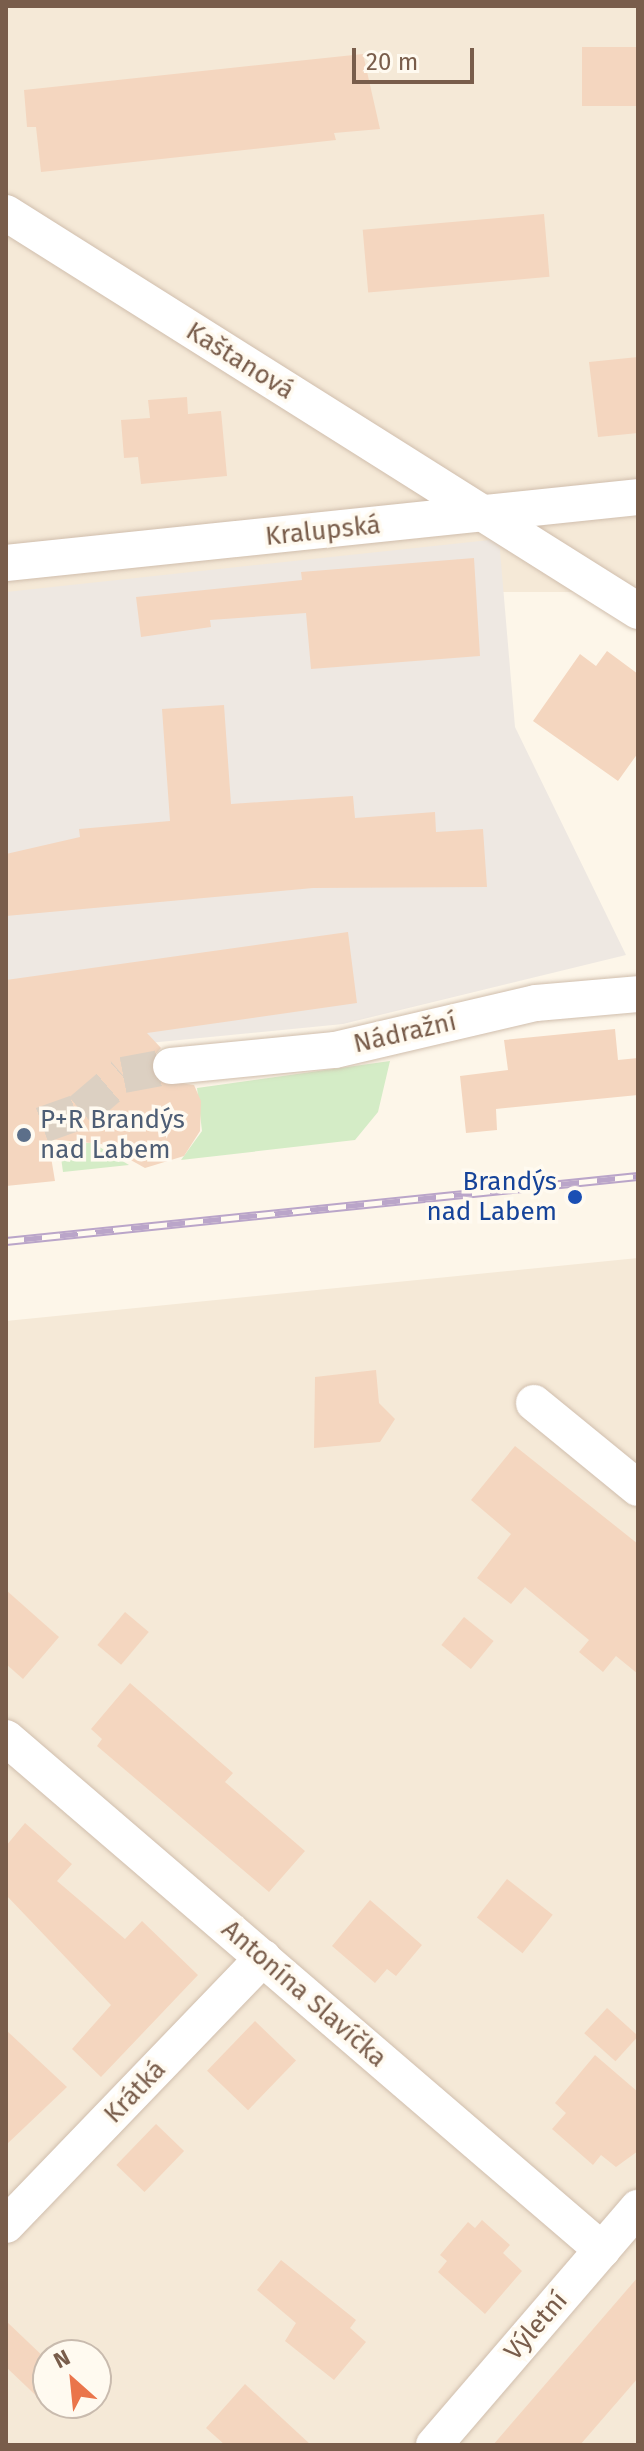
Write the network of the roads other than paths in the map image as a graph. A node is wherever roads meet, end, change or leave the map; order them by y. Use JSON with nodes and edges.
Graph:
{"nodes":[{"id":1,"x":6,"y":213,"type":"edge"},
{"id":2,"x":638,"y":497,"type":"edge"},
{"id":3,"x":475,"y":509,"type":"junction"},
{"id":4,"x":6,"y":563,"type":"edge"},
{"id":5,"x":638,"y":611,"type":"edge"},
{"id":6,"x":638,"y":994,"type":"edge"},
{"id":7,"x":171,"y":1066,"type":"tunnel mouth"},
{"id":8,"x":534,"y":1403,"type":"dead end"},
{"id":9,"x":638,"y":1488,"type":"edge"},
{"id":10,"x":6,"y":1738,"type":"edge"},
{"id":11,"x":263,"y":1958,"type":"junction"},
{"id":12,"x":638,"y":2208,"type":"edge"},
{"id":13,"x":6,"y":2225,"type":"edge"},
{"id":14,"x":602,"y":2250,"type":"junction"},
{"id":15,"x":434,"y":2445,"type":"edge"}],
"edges":[{"from":1,"to":3,"type":"street","name":"Kaštanová"},
{"from":2,"to":3,"type":"street","name":"Kralupská"},
{"from":3,"to":4,"type":"street","name":"Kralupská"},
{"from":3,"to":5,"type":"street"},
{"from":6,"to":7,"type":"street","name":"Nádražní"},
{"from":8,"to":9,"type":"street"},
{"from":10,"to":11,"type":"street","name":"Antonína Slavíčka"},
{"from":11,"to":13,"type":"street","name":"Krátká"},
{"from":11,"to":14,"type":"street","name":"Antonína Slavíčka"},
{"from":12,"to":14,"type":"street","name":"Výletní"},
{"from":14,"to":15,"type":"street","name":"Výletní"}]}
